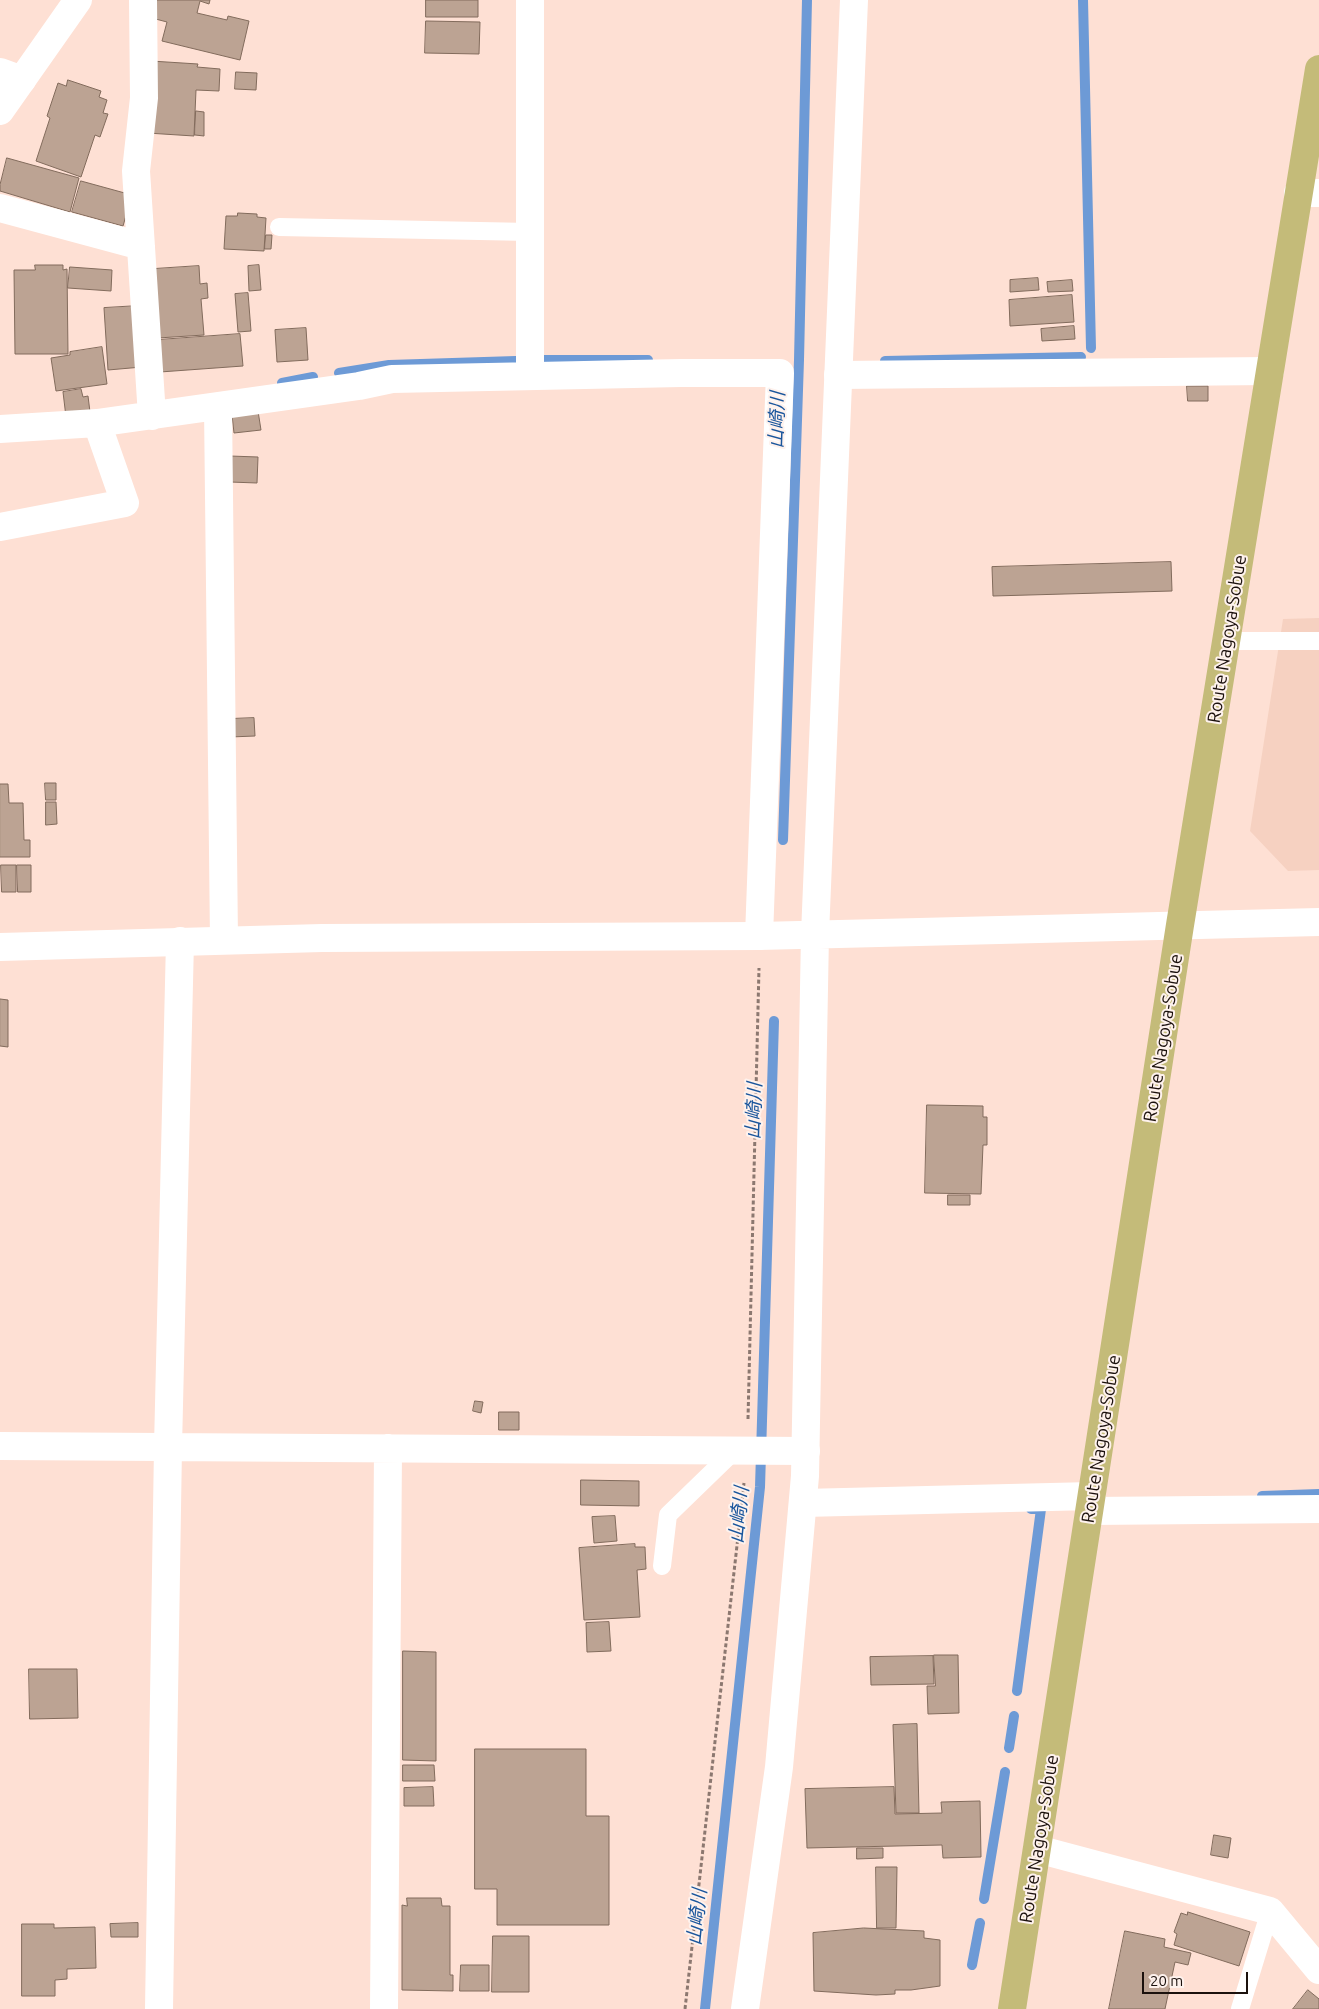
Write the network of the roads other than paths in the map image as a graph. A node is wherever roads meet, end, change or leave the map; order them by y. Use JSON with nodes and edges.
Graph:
{"nodes":[{"id":1,"x":78,"y":0,"type":"edge"},
{"id":2,"x":143,"y":0,"type":"edge"},
{"id":3,"x":530,"y":0,"type":"edge"},
{"id":4,"x":854,"y":0,"type":"edge"},
{"id":5,"x":1319,"y":69,"type":"edge"},
{"id":6,"x":11,"y":76,"type":"edge"},
{"id":7,"x":0,"y":111,"type":"edge"},
{"id":8,"x":1309,"y":193,"type":"edge"},
{"id":9,"x":0,"y":208,"type":"edge"},
{"id":10,"x":279,"y":228,"type":"dead end"},
{"id":11,"x":530,"y":232,"type":"junction"},
{"id":12,"x":141,"y":246,"type":"junction"},
{"id":13,"x":1270,"y":371,"type":"junction"},
{"id":14,"x":838,"y":375,"type":"junction"},
{"id":15,"x":530,"y":376,"type":"junction"},
{"id":16,"x":218,"y":407,"type":"junction"},
{"id":17,"x":152,"y":416,"type":"junction"},
{"id":18,"x":97,"y":423,"type":"junction"},
{"id":19,"x":0,"y":429,"type":"edge"},
{"id":20,"x":0,"y":527,"type":"edge"},
{"id":21,"x":1226,"y":641,"type":"junction"},
{"id":22,"x":1319,"y":641,"type":"edge"},
{"id":23,"x":1319,"y":922,"type":"edge"},
{"id":24,"x":1180,"y":925,"type":"junction"},
{"id":25,"x":815,"y":934,"type":"junction"},
{"id":26,"x":759,"y":936,"type":"junction"},
{"id":27,"x":224,"y":940,"type":"junction"},
{"id":28,"x":180,"y":941,"type":"junction"},
{"id":29,"x":0,"y":947,"type":"edge"},
{"id":30,"x":0,"y":1446,"type":"edge"},
{"id":31,"x":168,"y":1447,"type":"junction"},
{"id":32,"x":388,"y":1448,"type":"junction"},
{"id":33,"x":743,"y":1450,"type":"junction"},
{"id":34,"x":793,"y":1451,"type":"junction"},
{"id":35,"x":803,"y":1503,"type":"junction"},
{"id":36,"x":1091,"y":1504,"type":"junction"},
{"id":37,"x":1319,"y":1509,"type":"edge"},
{"id":38,"x":662,"y":1566,"type":"dead end"},
{"id":39,"x":1037,"y":1849,"type":"junction"},
{"id":40,"x":1270,"y":1911,"type":"junction"},
{"id":41,"x":1319,"y":1970,"type":"edge"},
{"id":42,"x":159,"y":2009,"type":"edge"},
{"id":43,"x":384,"y":2009,"type":"edge"},
{"id":44,"x":745,"y":2009,"type":"edge"},
{"id":45,"x":1012,"y":2009,"type":"edge"},
{"id":46,"x":1240,"y":2009,"type":"edge"}],
"edges":[{"from":1,"to":6,"type":"street"},
{"from":2,"to":12,"type":"street"},
{"from":3,"to":11,"type":"street"},
{"from":4,"to":14,"type":"street"},
{"from":5,"to":8,"type":"main road","name":"Route Nagoya-Sobue"},
{"from":6,"to":7,"type":"street"},
{"from":8,"to":13,"type":"main road","name":"Route Nagoya-Sobue"},
{"from":9,"to":12,"type":"street"},
{"from":10,"to":11,"type":"lane"},
{"from":11,"to":15,"type":"street"},
{"from":12,"to":17,"type":"street"},
{"from":13,"to":14,"type":"street"},
{"from":13,"to":21,"type":"main road","name":"Route Nagoya-Sobue"},
{"from":14,"to":25,"type":"street"},
{"from":15,"to":16,"type":"street"},
{"from":15,"to":26,"type":"street"},
{"from":16,"to":17,"type":"street"},
{"from":16,"to":27,"type":"street"},
{"from":17,"to":18,"type":"street"},
{"from":18,"to":19,"type":"street"},
{"from":18,"to":20,"type":"street"},
{"from":21,"to":22,"type":"lane"},
{"from":21,"to":24,"type":"main road","name":"Route Nagoya-Sobue"},
{"from":23,"to":24,"type":"street"},
{"from":24,"to":25,"type":"street"},
{"from":24,"to":36,"type":"main road","name":"Route Nagoya-Sobue"},
{"from":25,"to":26,"type":"street"},
{"from":25,"to":34,"type":"street"},
{"from":26,"to":27,"type":"street"},
{"from":27,"to":28,"type":"street"},
{"from":28,"to":29,"type":"street"},
{"from":28,"to":31,"type":"street"},
{"from":30,"to":31,"type":"street"},
{"from":31,"to":32,"type":"street"},
{"from":31,"to":42,"type":"street"},
{"from":32,"to":33,"type":"street"},
{"from":32,"to":43,"type":"street"},
{"from":33,"to":34,"type":"street"},
{"from":33,"to":38,"type":"lane"},
{"from":34,"to":35,"type":"street"},
{"from":35,"to":36,"type":"street"},
{"from":35,"to":44,"type":"street"},
{"from":36,"to":37,"type":"street"},
{"from":36,"to":39,"type":"main road","name":"Route Nagoya-Sobue"},
{"from":39,"to":40,"type":"street"},
{"from":39,"to":45,"type":"main road","name":"Route Nagoya-Sobue"},
{"from":40,"to":41,"type":"street"},
{"from":40,"to":46,"type":"lane"}]}
